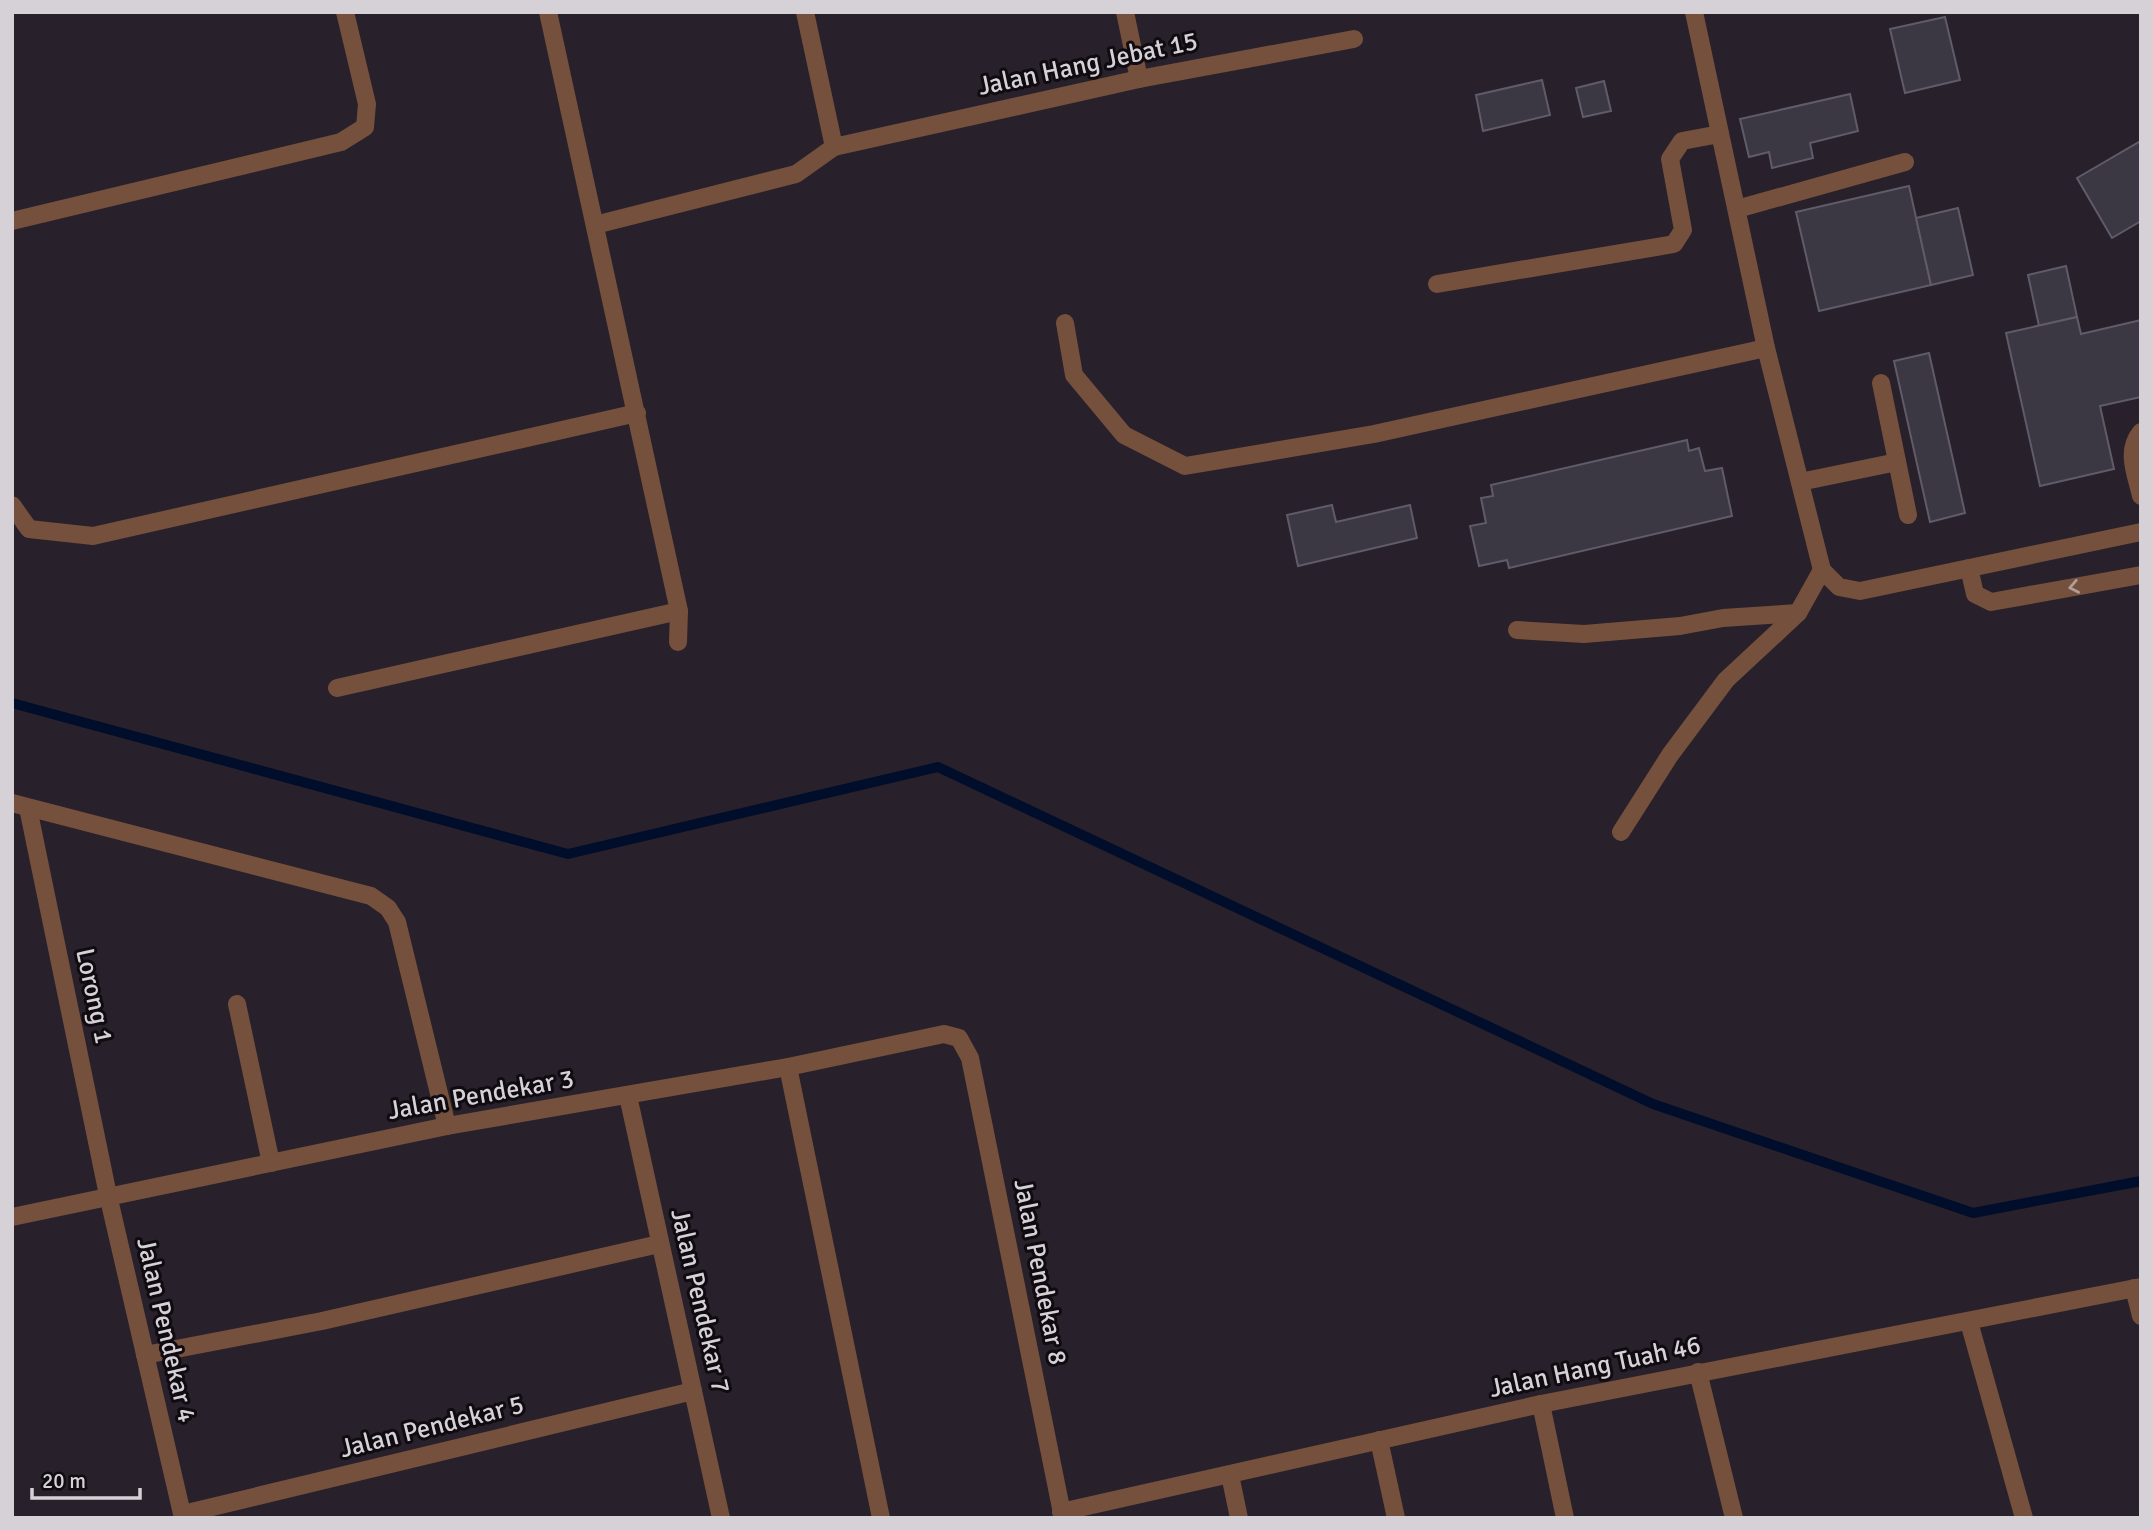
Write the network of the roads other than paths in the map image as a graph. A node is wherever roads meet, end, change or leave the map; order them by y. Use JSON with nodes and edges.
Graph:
{"nodes":[{"id":1,"x":345,"y":12,"type":"edge"},
{"id":2,"x":548,"y":12,"type":"edge"},
{"id":3,"x":805,"y":12,"type":"edge"},
{"id":4,"x":1125,"y":12,"type":"edge"},
{"id":5,"x":1694,"y":12,"type":"edge"},
{"id":6,"x":1354,"y":39,"type":"dead end"},
{"id":7,"x":1139,"y":79,"type":"junction"},
{"id":8,"x":1720,"y":134,"type":"junction"},
{"id":9,"x":834,"y":146,"type":"junction"},
{"id":10,"x":1905,"y":162,"type":"dead end"},
{"id":11,"x":1737,"y":209,"type":"junction"},
{"id":12,"x":12,"y":221,"type":"edge"},
{"id":13,"x":596,"y":225,"type":"junction"},
{"id":14,"x":1437,"y":284,"type":"dead end"},
{"id":15,"x":1065,"y":323,"type":"dead end"},
{"id":16,"x":1766,"y":348,"type":"junction"},
{"id":17,"x":1881,"y":383,"type":"dead end"},
{"id":18,"x":638,"y":413,"type":"junction"},
{"id":19,"x":2141,"y":432,"type":"edge"},
{"id":20,"x":1897,"y":462,"type":"junction"},
{"id":21,"x":1800,"y":482,"type":"junction"},
{"id":22,"x":2141,"y":496,"type":"edge"},
{"id":23,"x":12,"y":505,"type":"edge"},
{"id":24,"x":1908,"y":515,"type":"dead end"},
{"id":25,"x":2141,"y":532,"type":"edge"},
{"id":26,"x":1969,"y":568,"type":"junction"},
{"id":27,"x":1822,"y":570,"type":"junction"},
{"id":28,"x":2141,"y":575,"type":"edge"},
{"id":29,"x":679,"y":611,"type":"junction"},
{"id":30,"x":1798,"y":613,"type":"junction"},
{"id":31,"x":1517,"y":631,"type":"dead end"},
{"id":32,"x":678,"y":642,"type":"dead end"},
{"id":33,"x":337,"y":688,"type":"dead end"},
{"id":34,"x":20,"y":806,"type":"edge"},
{"id":35,"x":1622,"y":832,"type":"dead end"},
{"id":36,"x":237,"y":1004,"type":"dead end"},
{"id":37,"x":959,"y":1038,"type":"joint"},
{"id":38,"x":788,"y":1067,"type":"junction"},
{"id":39,"x":628,"y":1096,"type":"junction"},
{"id":40,"x":447,"y":1126,"type":"junction"},
{"id":41,"x":271,"y":1163,"type":"junction"},
{"id":42,"x":108,"y":1195,"type":"junction"},
{"id":43,"x":12,"y":1217,"type":"edge"},
{"id":44,"x":659,"y":1244,"type":"junction"},
{"id":45,"x":2137,"y":1287,"type":"edge"},
{"id":46,"x":2141,"y":1316,"type":"edge"},
{"id":47,"x":1969,"y":1322,"type":"junction"},
{"id":48,"x":145,"y":1355,"type":"junction"},
{"id":49,"x":1698,"y":1372,"type":"junction"},
{"id":50,"x":693,"y":1391,"type":"junction"},
{"id":51,"x":1541,"y":1404,"type":"junction"},
{"id":52,"x":1379,"y":1440,"type":"junction"},
{"id":53,"x":1230,"y":1475,"type":"junction"},
{"id":54,"x":1062,"y":1515,"type":"edge"},
{"id":55,"x":183,"y":1516,"type":"edge"},
{"id":56,"x":721,"y":1518,"type":"edge"},
{"id":57,"x":881,"y":1518,"type":"edge"},
{"id":58,"x":1239,"y":1518,"type":"edge"},
{"id":59,"x":1396,"y":1518,"type":"edge"},
{"id":60,"x":1565,"y":1518,"type":"edge"},
{"id":61,"x":1734,"y":1518,"type":"edge"},
{"id":62,"x":2024,"y":1518,"type":"edge"}],
"edges":[{"from":1,"to":12,"type":"street"},
{"from":2,"to":13,"type":"street"},
{"from":3,"to":9,"type":"street"},
{"from":4,"to":7,"type":"street"},
{"from":5,"to":8,"type":"street"},
{"from":6,"to":7,"type":"street","name":"Jalan Hang Jebat 15"},
{"from":7,"to":9,"type":"street","name":"Jalan Hang Jebat 15"},
{"from":8,"to":11,"type":"street"},
{"from":8,"to":14,"type":"street"},
{"from":9,"to":13,"type":"street"},
{"from":10,"to":11,"type":"street"},
{"from":11,"to":16,"type":"street"},
{"from":13,"to":18,"type":"street"},
{"from":15,"to":16,"type":"street"},
{"from":16,"to":21,"type":"street"},
{"from":17,"to":20,"type":"street"},
{"from":18,"to":23,"type":"street"},
{"from":18,"to":29,"type":"street"},
{"from":19,"to":22,"type":"street"},
{"from":20,"to":21,"type":"street"},
{"from":20,"to":24,"type":"street"},
{"from":21,"to":27,"type":"street"},
{"from":25,"to":26,"type":"street"},
{"from":26,"to":27,"type":"street"},
{"from":28,"to":26,"type":"street","one_way":true},
{"from":27,"to":30,"type":"street"},
{"from":29,"to":32,"type":"street"},
{"from":29,"to":33,"type":"street"},
{"from":30,"to":31,"type":"street"},
{"from":30,"to":35,"type":"street"},
{"from":34,"to":40,"type":"street"},
{"from":34,"to":42,"type":"street","name":"Lorong 1"},
{"from":36,"to":41,"type":"street"},
{"from":37,"to":38,"type":"street","name":"Jalan Pendekar 3"},
{"from":37,"to":54,"type":"street","name":"Jalan Pendekar 8"},
{"from":38,"to":39,"type":"street","name":"Jalan Pendekar 3"},
{"from":38,"to":57,"type":"street"},
{"from":39,"to":40,"type":"street","name":"Jalan Pendekar 3"},
{"from":39,"to":44,"type":"street","name":"Jalan Pendekar 7"},
{"from":40,"to":41,"type":"street","name":"Jalan Pendekar 3"},
{"from":41,"to":42,"type":"street","name":"Jalan Pendekar 3"},
{"from":42,"to":43,"type":"street","name":"Jalan Pendekar 3"},
{"from":42,"to":48,"type":"street","name":"Jalan Pendekar 4"},
{"from":44,"to":48,"type":"street"},
{"from":44,"to":50,"type":"street","name":"Jalan Pendekar 7"},
{"from":45,"to":46,"type":"street"},
{"from":45,"to":47,"type":"street","name":"Jalan Hang Tuah 46"},
{"from":47,"to":49,"type":"street","name":"Jalan Hang Tuah 46"},
{"from":47,"to":62,"type":"street"},
{"from":48,"to":55,"type":"street","name":"Jalan Pendekar 4"},
{"from":49,"to":51,"type":"street","name":"Jalan Hang Tuah 46"},
{"from":49,"to":61,"type":"street"},
{"from":50,"to":55,"type":"street","name":"Jalan Pendekar 5"},
{"from":50,"to":56,"type":"street","name":"Jalan Pendekar 7"},
{"from":51,"to":52,"type":"street","name":"Jalan Hang Tuah 46"},
{"from":51,"to":60,"type":"street"},
{"from":52,"to":53,"type":"street","name":"Jalan Hang Tuah 46"},
{"from":52,"to":59,"type":"street"},
{"from":53,"to":54,"type":"street","name":"Jalan Hang Tuah 46"},
{"from":53,"to":58,"type":"street"}]}
